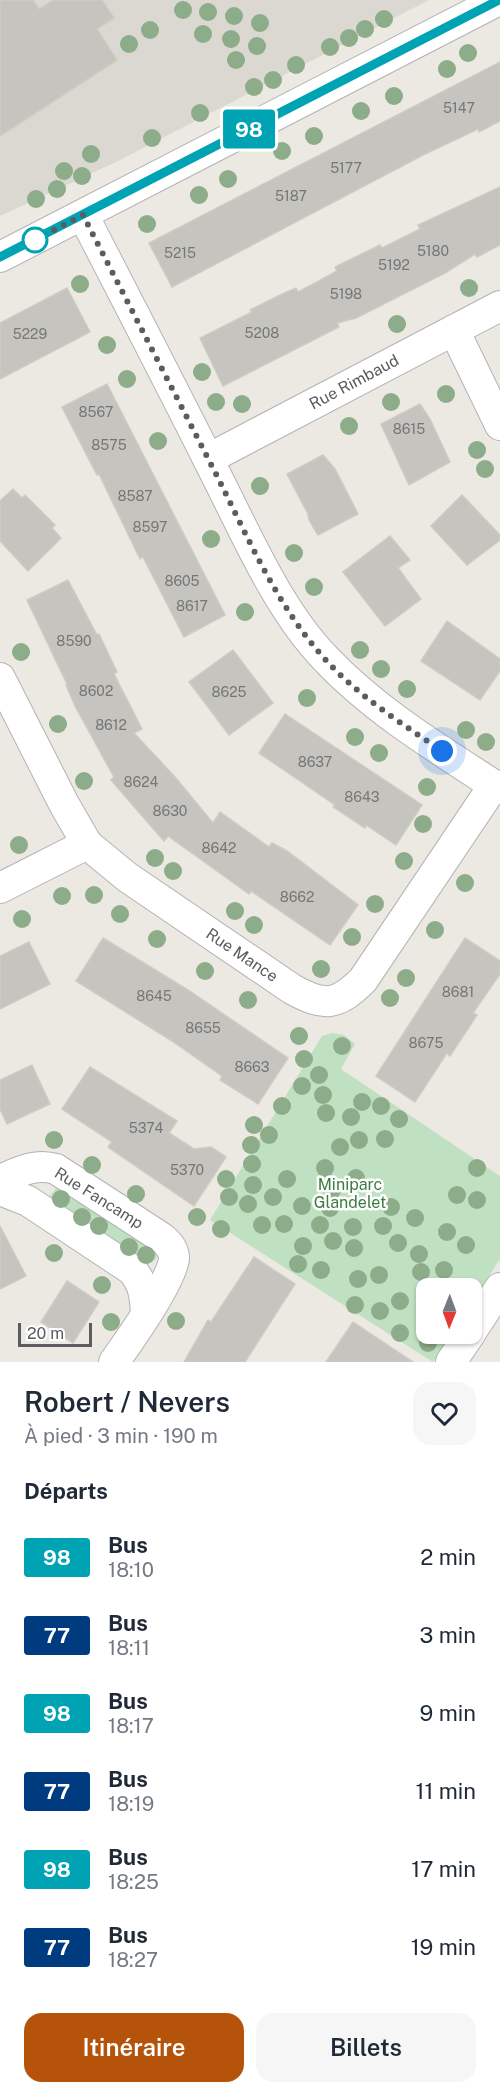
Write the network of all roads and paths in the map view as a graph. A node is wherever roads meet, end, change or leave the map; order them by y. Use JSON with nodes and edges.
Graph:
{"nodes":[{"id":1,"x":499,"y":0,"type":"edge"},
{"id":2,"x":83,"y":215,"type":"junction"},
{"id":3,"x":0,"y":257,"type":"edge"},
{"id":4,"x":500,"y":306,"type":"edge"},
{"id":5,"x":454,"y":330,"type":"junction"},
{"id":6,"x":500,"y":425,"type":"edge"},
{"id":7,"x":208,"y":459,"type":"junction"},
{"id":8,"x":0,"y":678,"type":"edge"},
{"id":9,"x":497,"y":787,"type":"edge"},
{"id":10,"x":87,"y":843,"type":"junction"},
{"id":11,"x":0,"y":888,"type":"edge"},
{"id":12,"x":0,"y":1180,"type":"edge"},
{"id":13,"x":0,"y":1190,"type":"edge"},
{"id":14,"x":500,"y":1288,"type":"edge"},
{"id":15,"x":146,"y":1314,"type":"junction"},
{"id":16,"x":482,"y":1316,"type":"edge"},
{"id":17,"x":464,"y":1344,"type":"edge"},
{"id":18,"x":114,"y":1362,"type":"edge"},
{"id":19,"x":452,"y":1362,"type":"edge"}],
"edges":[{"from":1,"to":2,"type":"street"},
{"from":2,"to":3,"type":"street"},
{"from":2,"to":7,"type":"street"},
{"from":4,"to":5,"type":"street","name":"Rue Rimbaud"},
{"from":5,"to":6,"type":"street"},
{"from":5,"to":7,"type":"street","name":"Rue Rimbaud"},
{"from":7,"to":9,"type":"street"},
{"from":8,"to":10,"type":"street","name":"Rue Mance"},
{"from":9,"to":10,"type":"street","name":"Rue Mance"},
{"from":10,"to":11,"type":"street"},
{"from":12,"to":15,"type":"street","name":"Rue Fancamp"},
{"from":13,"to":15,"type":"street"},
{"from":14,"to":16,"type":"street"},
{"from":15,"to":18,"type":"street"},
{"from":17,"to":19,"type":"street"}]}
